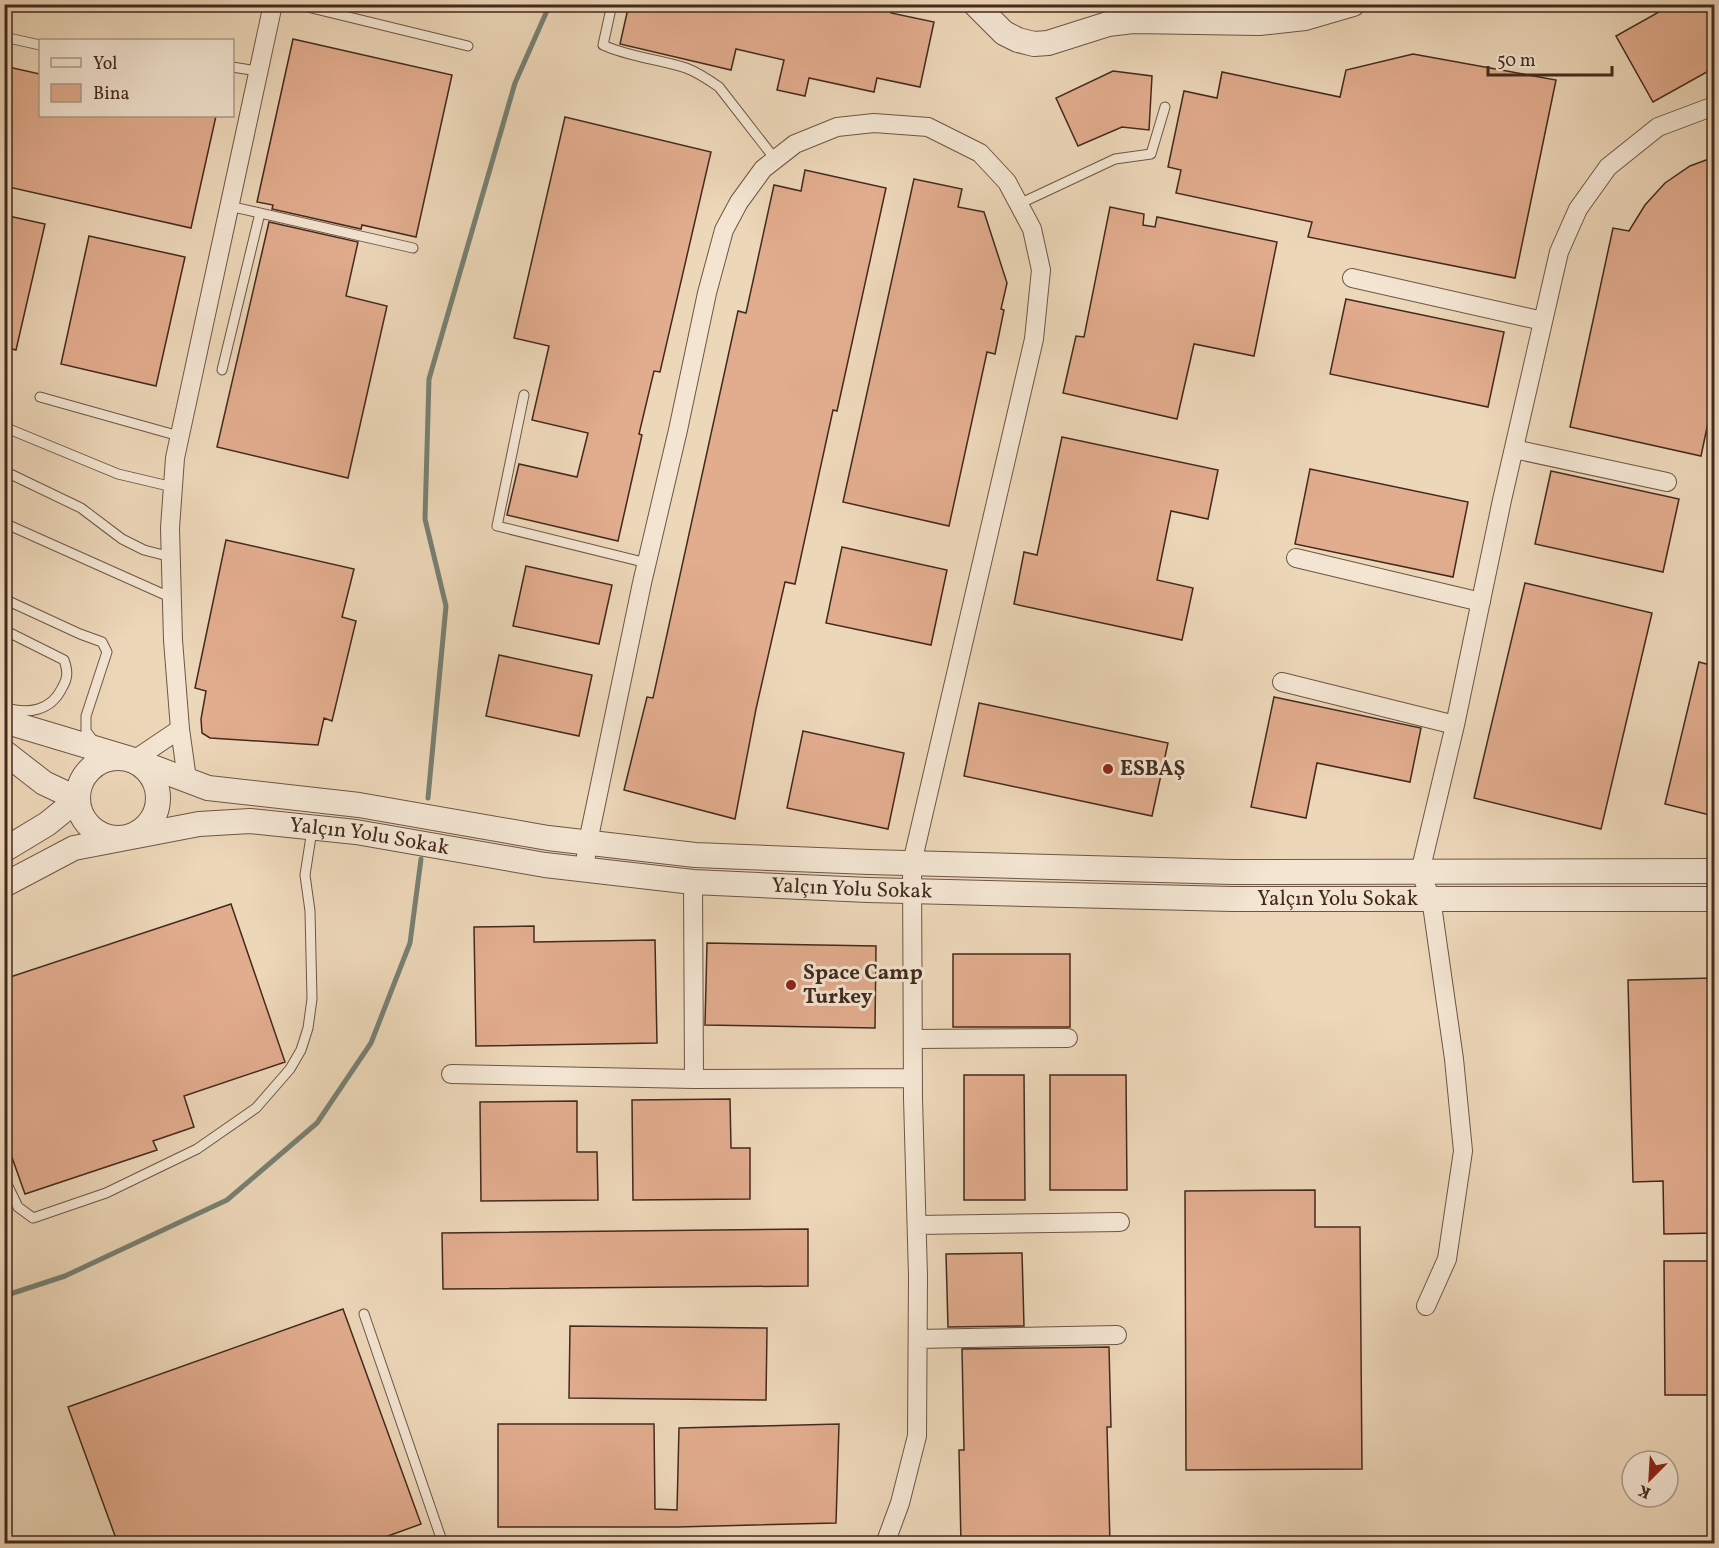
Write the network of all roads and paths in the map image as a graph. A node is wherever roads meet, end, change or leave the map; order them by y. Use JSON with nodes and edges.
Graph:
{"nodes":[{"id":1,"x":273,"y":4,"type":"edge"},
{"id":2,"x":295,"y":4,"type":"edge"},
{"id":3,"x":612,"y":4,"type":"edge"},
{"id":4,"x":975,"y":4,"type":"edge"},
{"id":5,"x":1353,"y":4,"type":"edge"},
{"id":6,"x":4,"y":37,"type":"edge"},
{"id":7,"x":39,"y":45,"type":"edge"},
{"id":8,"x":468,"y":46,"type":"dead end"},
{"id":9,"x":234,"y":67,"type":"edge"},
{"id":10,"x":258,"y":71,"type":"junction"},
{"id":11,"x":1165,"y":106,"type":"dead end"},
{"id":12,"x":1714,"y":106,"type":"edge"},
{"id":13,"x":775,"y":159,"type":"junction"},
{"id":14,"x":1018,"y":204,"type":"junction"},
{"id":15,"x":229,"y":206,"type":"junction"},
{"id":16,"x":260,"y":213,"type":"junction"},
{"id":17,"x":412,"y":248,"type":"dead end"},
{"id":18,"x":1352,"y":278,"type":"dead end"},
{"id":19,"x":1543,"y":321,"type":"junction"},
{"id":20,"x":222,"y":370,"type":"dead end"},
{"id":21,"x":524,"y":395,"type":"dead end"},
{"id":22,"x":40,"y":398,"type":"dead end"},
{"id":23,"x":4,"y":428,"type":"edge"},
{"id":24,"x":179,"y":436,"type":"junction"},
{"id":25,"x":1514,"y":449,"type":"junction"},
{"id":26,"x":4,"y":471,"type":"edge"},
{"id":27,"x":1667,"y":482,"type":"dead end"},
{"id":28,"x":173,"y":487,"type":"junction"},
{"id":29,"x":4,"y":523,"type":"edge"},
{"id":30,"x":171,"y":557,"type":"junction"},
{"id":31,"x":1296,"y":558,"type":"dead end"},
{"id":32,"x":647,"y":563,"type":"junction"},
{"id":33,"x":172,"y":598,"type":"junction"},
{"id":34,"x":4,"y":599,"type":"edge"},
{"id":35,"x":1481,"y":602,"type":"junction"},
{"id":36,"x":4,"y":630,"type":"edge"},
{"id":37,"x":1282,"y":682,"type":"dead end"},
{"id":38,"x":4,"y":707,"type":"edge"},
{"id":39,"x":4,"y":721,"type":"edge"},
{"id":40,"x":1455,"y":724,"type":"junction"},
{"id":41,"x":180,"y":729,"type":"junction"},
{"id":42,"x":100,"y":750,"type":"junction"},
{"id":43,"x":4,"y":752,"type":"edge"},
{"id":44,"x":134,"y":760,"type":"junction"},
{"id":45,"x":187,"y":779,"type":"junction"},
{"id":46,"x":78,"y":799,"type":"junction"},
{"id":47,"x":313,"y":827,"type":"junction"},
{"id":48,"x":123,"y":838,"type":"junction"},
{"id":49,"x":588,"y":842,"type":"junction"},
{"id":50,"x":4,"y":850,"type":"edge"},
{"id":51,"x":912,"y":863,"type":"junction"},
{"id":52,"x":585,"y":870,"type":"junction"},
{"id":53,"x":1420,"y":872,"type":"junction"},
{"id":54,"x":1714,"y":872,"type":"edge"},
{"id":55,"x":693,"y":882,"type":"junction"},
{"id":56,"x":4,"y":885,"type":"edge"},
{"id":57,"x":912,"y":891,"type":"junction"},
{"id":58,"x":1431,"y":898,"type":"junction"},
{"id":59,"x":1714,"y":899,"type":"edge"},
{"id":60,"x":1068,"y":1038,"type":"dead end"},
{"id":61,"x":913,"y":1039,"type":"junction"},
{"id":62,"x":451,"y":1074,"type":"dead end"},
{"id":63,"x":694,"y":1078,"type":"junction"},
{"id":64,"x":913,"y":1078,"type":"junction"},
{"id":65,"x":4,"y":1178,"type":"edge"},
{"id":66,"x":1120,"y":1221,"type":"dead end"},
{"id":67,"x":917,"y":1225,"type":"junction"},
{"id":68,"x":1426,"y":1306,"type":"dead end"},
{"id":69,"x":364,"y":1314,"type":"dead end"},
{"id":70,"x":1117,"y":1335,"type":"dead end"},
{"id":71,"x":918,"y":1339,"type":"junction"},
{"id":72,"x":443,"y":1544,"type":"edge"},
{"id":73,"x":885,"y":1544,"type":"edge"}],
"edges":[{"from":1,"to":10,"type":"street"},
{"from":2,"to":8,"type":"lane"},
{"from":3,"to":13,"type":"lane"},
{"from":4,"to":5,"type":"street"},
{"from":6,"to":7,"type":"lane"},
{"from":9,"to":10,"type":"lane"},
{"from":10,"to":15,"type":"street"},
{"from":11,"to":14,"type":"lane"},
{"from":12,"to":19,"type":"street"},
{"from":13,"to":14,"type":"street"},
{"from":13,"to":32,"type":"street"},
{"from":14,"to":51,"type":"street"},
{"from":15,"to":16,"type":"lane"},
{"from":15,"to":24,"type":"street"},
{"from":16,"to":17,"type":"lane"},
{"from":16,"to":20,"type":"lane"},
{"from":18,"to":19,"type":"street"},
{"from":19,"to":25,"type":"street"},
{"from":21,"to":32,"type":"lane"},
{"from":22,"to":24,"type":"lane"},
{"from":23,"to":28,"type":"lane"},
{"from":24,"to":28,"type":"street"},
{"from":25,"to":27,"type":"street"},
{"from":25,"to":35,"type":"street"},
{"from":26,"to":30,"type":"lane"},
{"from":28,"to":30,"type":"street"},
{"from":29,"to":33,"type":"lane"},
{"from":30,"to":33,"type":"street"},
{"from":31,"to":35,"type":"street"},
{"from":32,"to":49,"type":"street"},
{"from":33,"to":41,"type":"street"},
{"from":34,"to":42,"type":"lane"},
{"from":35,"to":40,"type":"street"},
{"from":36,"to":38,"type":"lane"},
{"from":37,"to":40,"type":"street"},
{"from":39,"to":42,"type":"street","name":"Yalçın Yolu Sokak"},
{"from":40,"to":53,"type":"street"},
{"from":41,"to":44,"type":"street"},
{"from":41,"to":45,"type":"street"},
{"from":42,"to":44,"type":"street","name":"Yalçın Yolu Sokak"},
{"from":43,"to":46,"type":"street"},
{"from":44,"to":45,"type":"street","name":"Yalçın Yolu Sokak"},
{"from":44,"to":46,"type":"street"},
{"from":44,"to":48,"type":"street"},
{"from":45,"to":49,"type":"street","name":"Yalçın Yolu Sokak"},
{"from":46,"to":48,"type":"street"},
{"from":46,"to":50,"type":"street"},
{"from":47,"to":48,"type":"street","name":"Yalçın Yolu Sokak"},
{"from":47,"to":52,"type":"street","name":"Yalçın Yolu Sokak"},
{"from":47,"to":65,"type":"lane"},
{"from":48,"to":56,"type":"street","name":"Yalçın Yolu Sokak"},
{"from":49,"to":51,"type":"street","name":"Yalçın Yolu Sokak"},
{"from":49,"to":52,"type":"street"},
{"from":51,"to":53,"type":"street","name":"Yalçın Yolu Sokak"},
{"from":51,"to":57,"type":"street"},
{"from":52,"to":55,"type":"street","name":"Yalçın Yolu Sokak"},
{"from":53,"to":54,"type":"street","name":"Yalçın Yolu Sokak"},
{"from":53,"to":58,"type":"street"},
{"from":55,"to":57,"type":"street","name":"Yalçın Yolu Sokak"},
{"from":55,"to":63,"type":"street"},
{"from":57,"to":58,"type":"street","name":"Yalçın Yolu Sokak"},
{"from":57,"to":61,"type":"street"},
{"from":58,"to":59,"type":"street","name":"Yalçın Yolu Sokak"},
{"from":58,"to":68,"type":"street"},
{"from":60,"to":61,"type":"street"},
{"from":61,"to":64,"type":"street"},
{"from":62,"to":63,"type":"street"},
{"from":63,"to":64,"type":"street"},
{"from":64,"to":67,"type":"street"},
{"from":66,"to":67,"type":"street"},
{"from":67,"to":71,"type":"street"},
{"from":69,"to":72,"type":"lane"},
{"from":70,"to":71,"type":"street"},
{"from":71,"to":73,"type":"street"}]}
